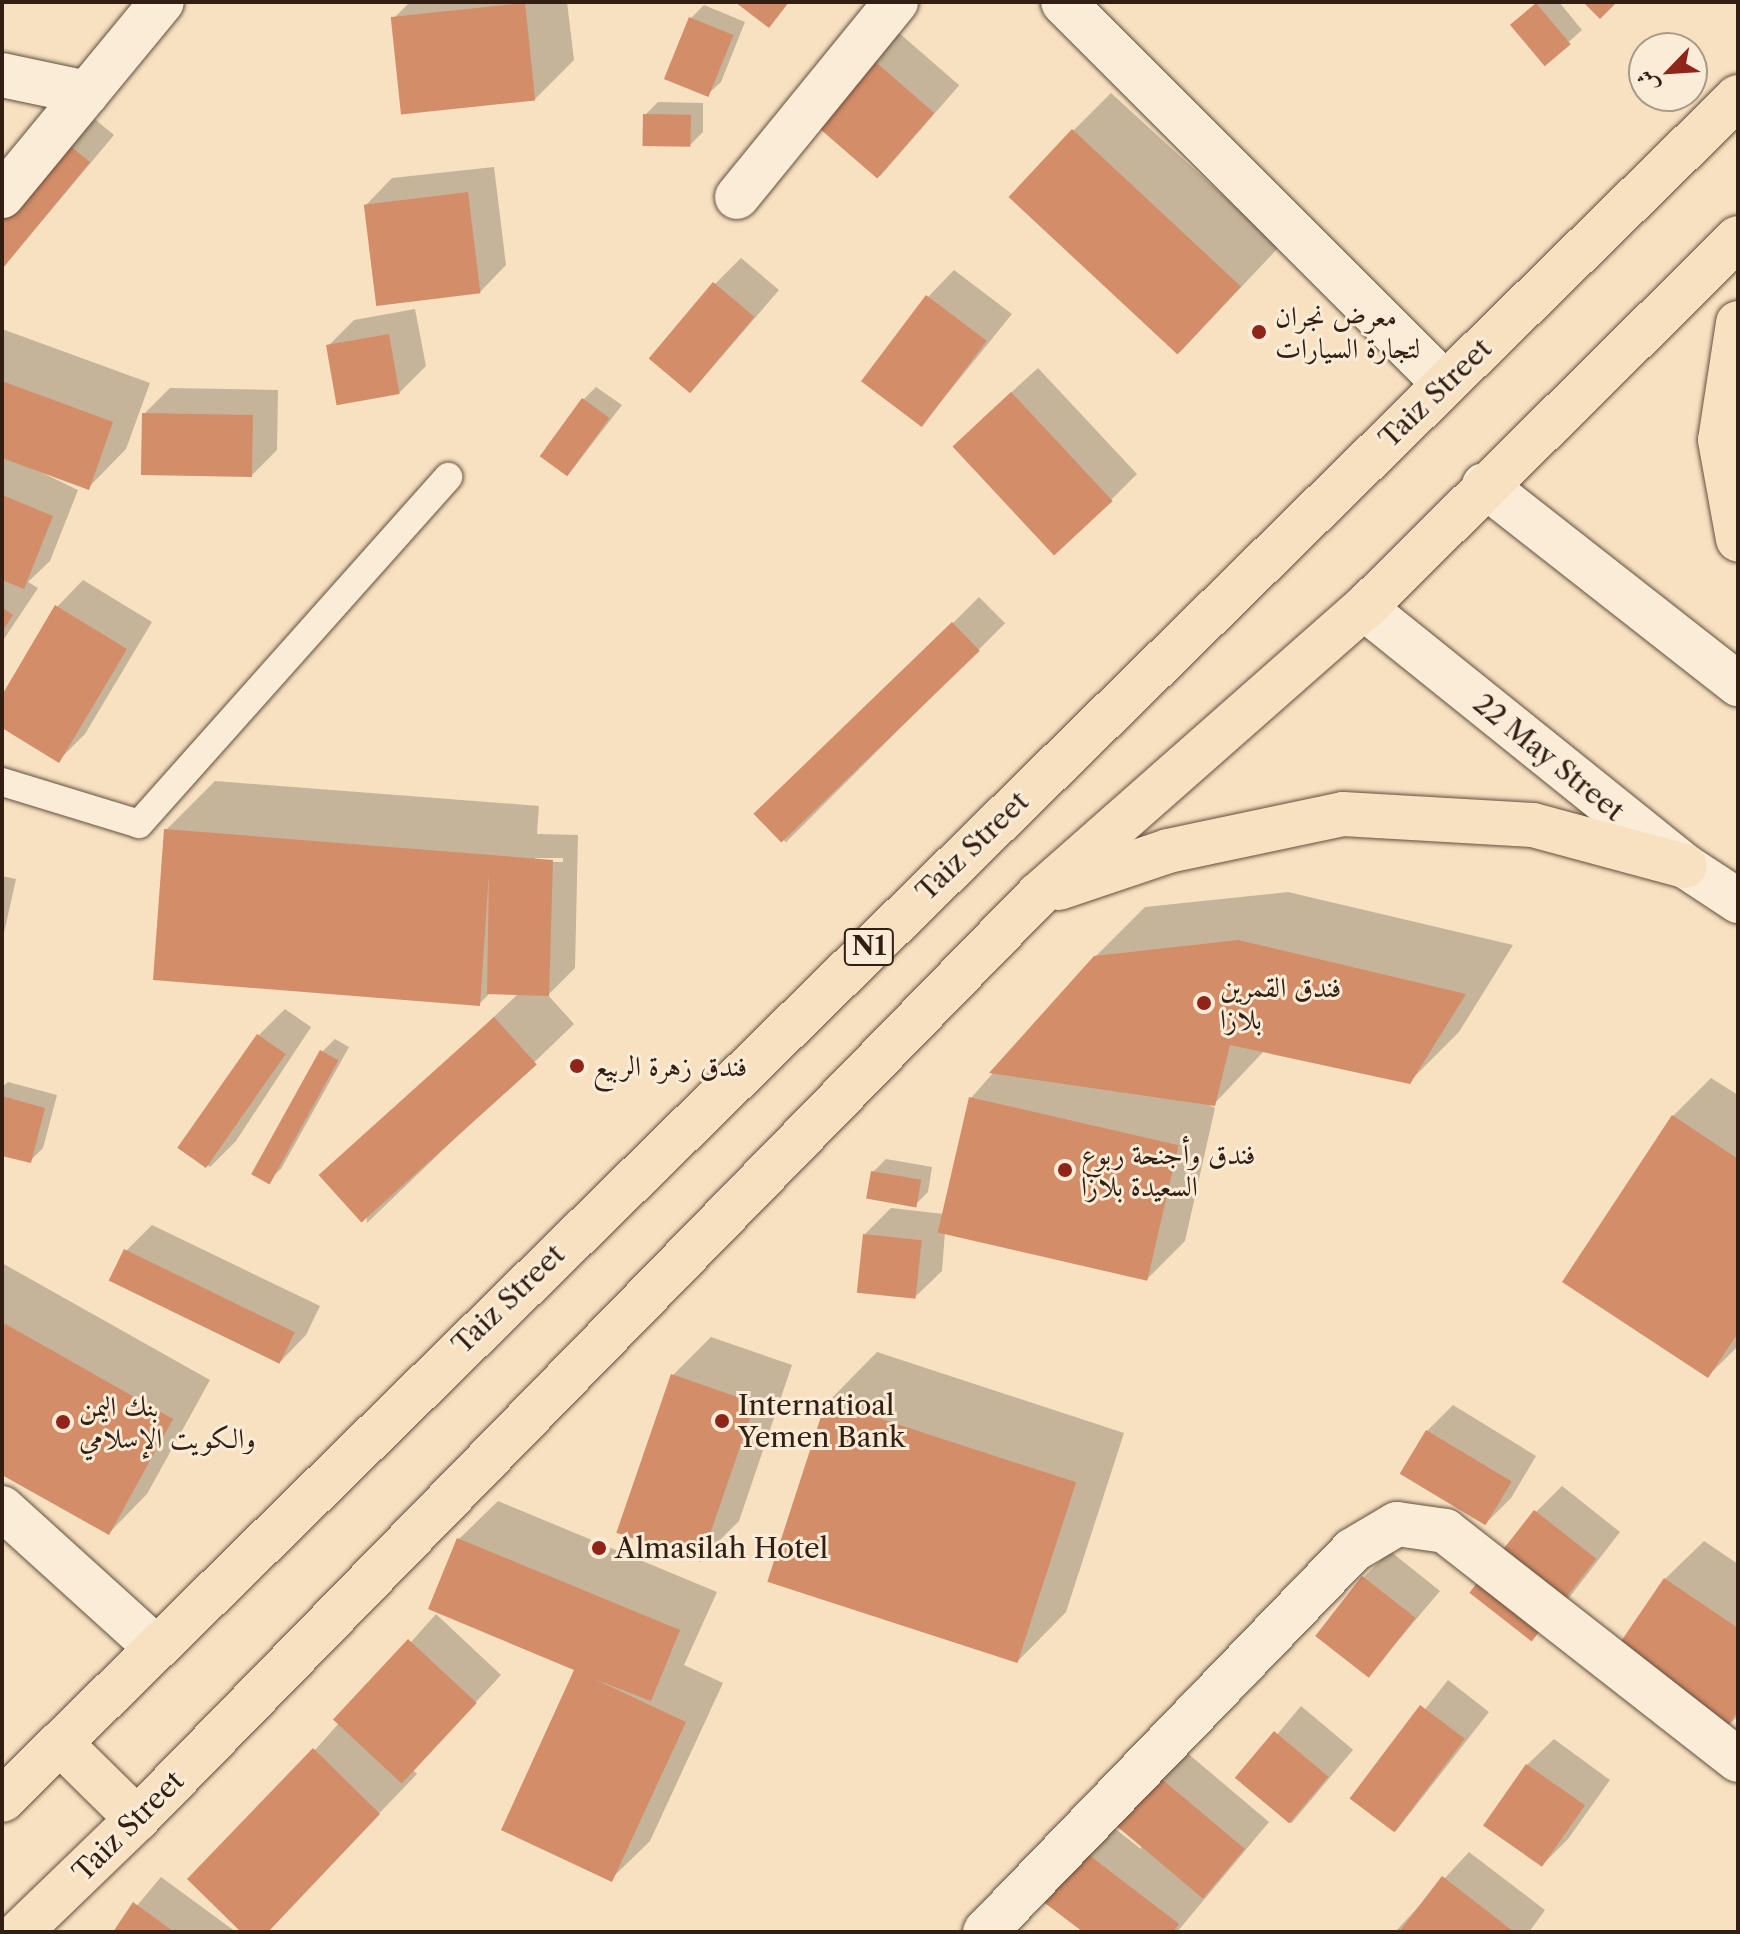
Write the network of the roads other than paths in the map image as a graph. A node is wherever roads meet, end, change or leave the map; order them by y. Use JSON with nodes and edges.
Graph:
{"nodes":[{"id":1,"x":162,"y":2,"type":"edge"},
{"id":2,"x":896,"y":2,"type":"edge"},
{"id":3,"x":1064,"y":2,"type":"edge"},
{"id":4,"x":2,"y":75,"type":"edge"},
{"id":5,"x":87,"y":93,"type":"junction"},
{"id":6,"x":1738,"y":97,"type":"edge"},
{"id":7,"x":2,"y":196,"type":"edge"},
{"id":8,"x":737,"y":197,"type":"dead end"},
{"id":9,"x":1738,"y":238,"type":"edge"},
{"id":10,"x":1738,"y":323,"type":"edge"},
{"id":11,"x":1445,"y":384,"type":"junction"},
{"id":12,"x":448,"y":477,"type":"dead end"},
{"id":13,"x":1484,"y":485,"type":"junction"},
{"id":14,"x":1738,"y":539,"type":"edge"},
{"id":15,"x":1364,"y":608,"type":"junction"},
{"id":16,"x":1738,"y":684,"type":"edge"},
{"id":17,"x":2,"y":782,"type":"edge"},
{"id":18,"x":1685,"y":866,"type":"junction"},
{"id":19,"x":1038,"y":895,"type":"junction"},
{"id":20,"x":1738,"y":901,"type":"edge"},
{"id":21,"x":2,"y":1508,"type":"edge"},
{"id":22,"x":154,"y":1646,"type":"junction"},
{"id":23,"x":60,"y":1743,"type":"junction"},
{"id":24,"x":1738,"y":1760,"type":"edge"},
{"id":25,"x":2,"y":1800,"type":"edge"},
{"id":26,"x":137,"y":1819,"type":"junction"},
{"id":27,"x":20,"y":1932,"type":"edge"},
{"id":28,"x":985,"y":1932,"type":"edge"}],
"edges":[{"from":1,"to":5,"type":"street"},
{"from":2,"to":8,"type":"street"},
{"from":3,"to":11,"type":"street"},
{"from":4,"to":5,"type":"street"},
{"from":5,"to":7,"type":"street"},
{"from":6,"to":11,"type":"highway","name":"Taiz Street","number":"N1"},
{"from":9,"to":13,"type":"highway","name":"Taiz Street"},
{"from":10,"to":14,"type":"highway"},
{"from":11,"to":22,"type":"highway","name":"Taiz Street","number":"N1"},
{"from":12,"to":17,"type":"lane"},
{"from":13,"to":15,"type":"highway","name":"Taiz Street"},
{"from":13,"to":16,"type":"street"},
{"from":15,"to":18,"type":"street","name":"22 May Street"},
{"from":15,"to":19,"type":"highway","name":"Taiz Street"},
{"from":18,"to":19,"type":"highway"},
{"from":18,"to":20,"type":"street","name":"22 May Street"},
{"from":19,"to":26,"type":"highway","name":"Taiz Street"},
{"from":21,"to":22,"type":"street"},
{"from":22,"to":23,"type":"highway","name":"Taiz Street","number":"N1"},
{"from":23,"to":25,"type":"highway","name":"Taiz Street","number":"N1"},
{"from":23,"to":26,"type":"highway"},
{"from":24,"to":28,"type":"street"},
{"from":26,"to":27,"type":"highway","name":"Taiz Street"}]}
